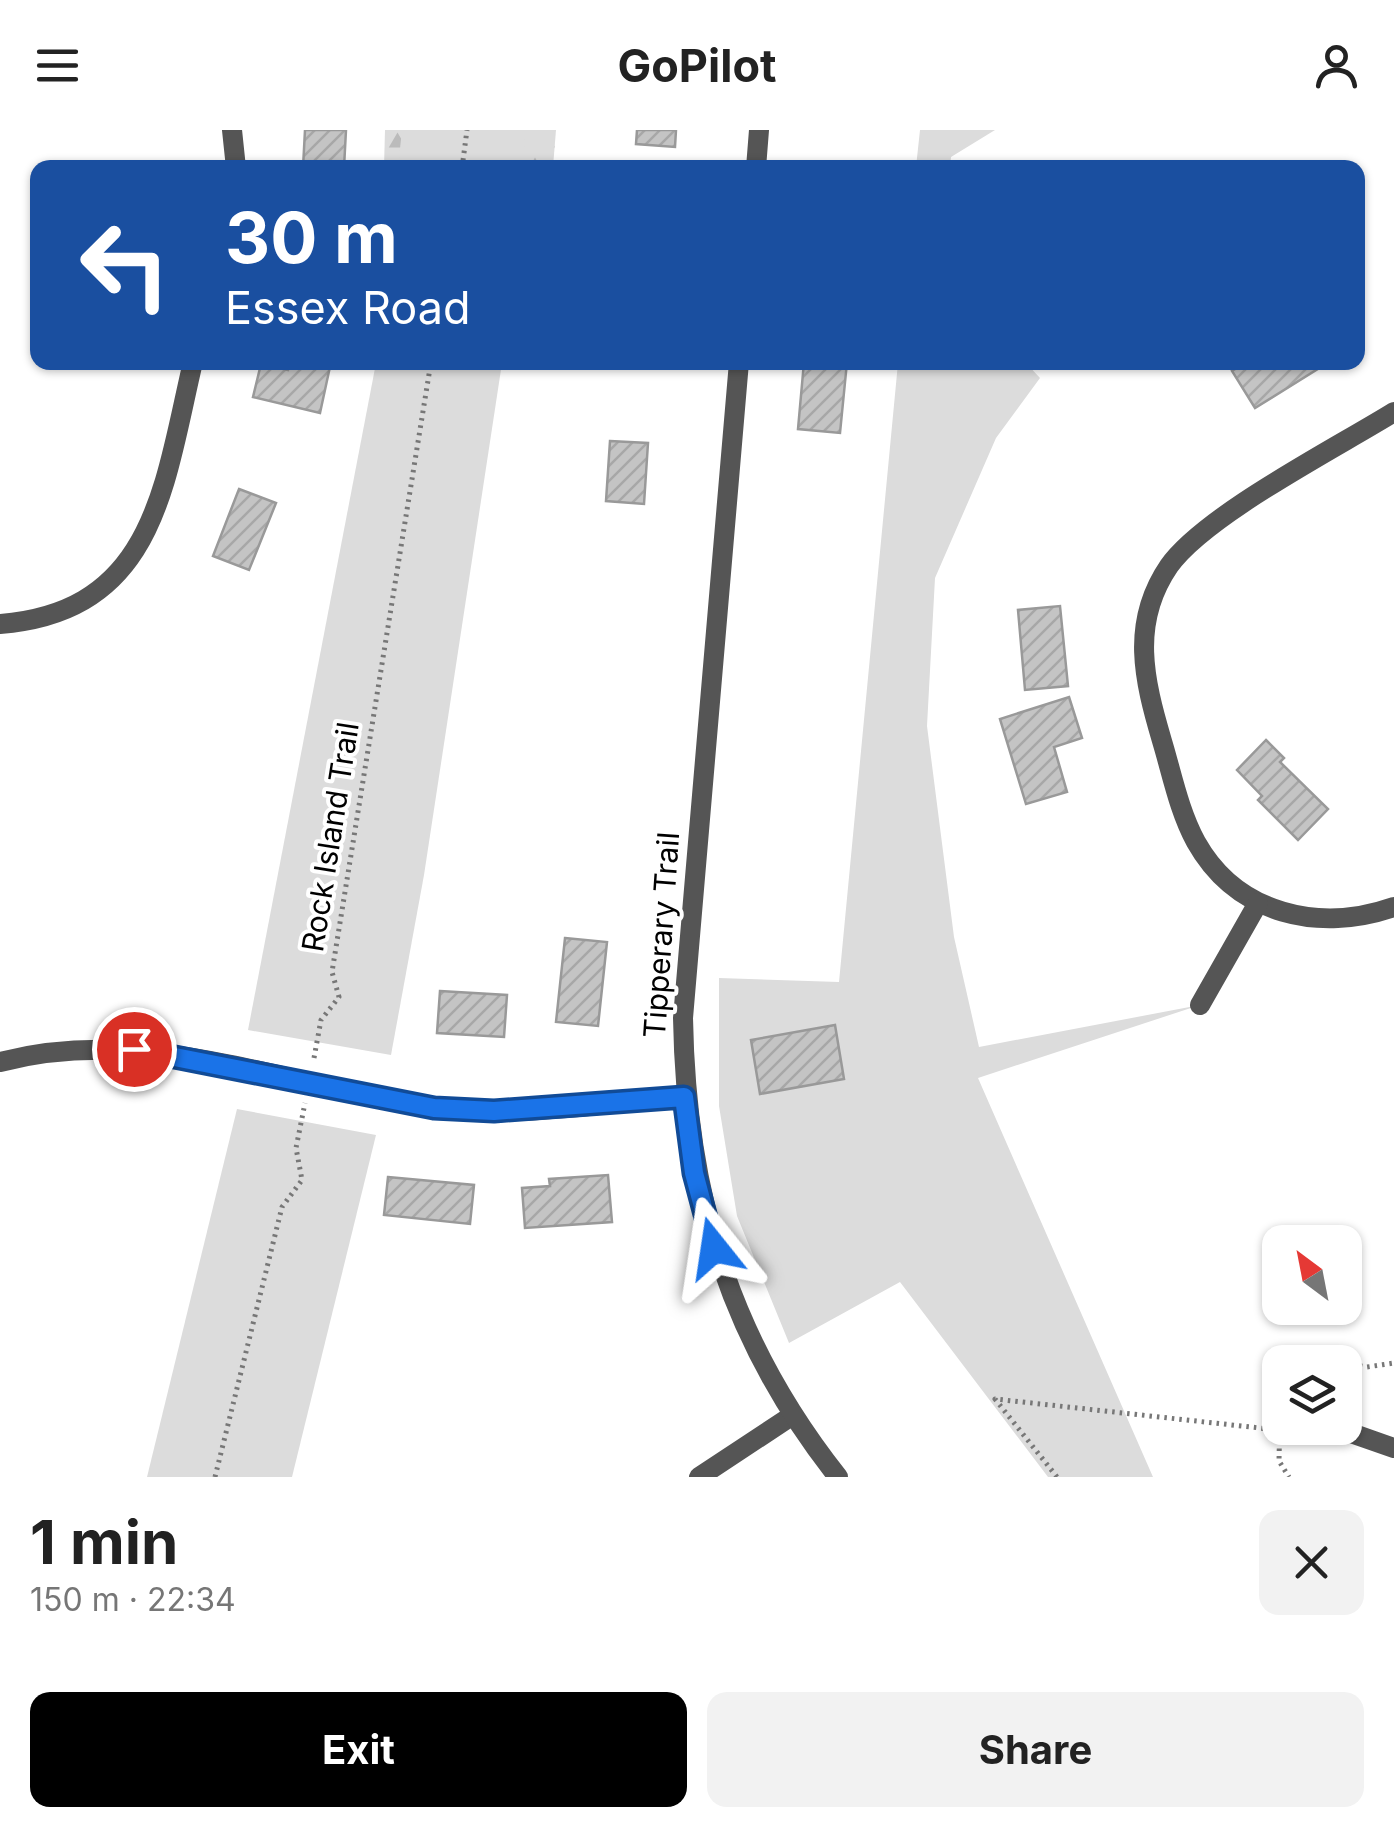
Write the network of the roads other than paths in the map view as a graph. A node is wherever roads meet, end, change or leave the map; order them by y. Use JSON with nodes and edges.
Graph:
{"nodes":[{"id":1,"x":232,"y":130,"type":"edge"},
{"id":2,"x":760,"y":130,"type":"edge"},
{"id":3,"x":235,"y":160,"type":"edge"},
{"id":4,"x":757,"y":160,"type":"edge"},
{"id":5,"x":192,"y":370,"type":"edge"},
{"id":6,"x":738,"y":370,"type":"edge"},
{"id":7,"x":1394,"y":412,"type":"edge"},
{"id":8,"x":0,"y":624,"type":"edge"},
{"id":9,"x":1258,"y":903,"type":"junction"},
{"id":10,"x":1394,"y":907,"type":"edge"},
{"id":11,"x":1200,"y":1006,"type":"dead end"},
{"id":12,"x":0,"y":1062,"type":"edge"},
{"id":13,"x":684,"y":1097,"type":"junction"},
{"id":14,"x":793,"y":1415,"type":"junction"},
{"id":15,"x":1362,"y":1436,"type":"edge"},
{"id":16,"x":1394,"y":1448,"type":"edge"},
{"id":17,"x":698,"y":1477,"type":"edge"},
{"id":18,"x":838,"y":1477,"type":"edge"}],
"edges":[{"from":1,"to":3,"type":"street"},
{"from":2,"to":4,"type":"street"},
{"from":5,"to":8,"type":"street"},
{"from":6,"to":13,"type":"street","name":"Tipperary Trail"},
{"from":7,"to":9,"type":"street"},
{"from":9,"to":10,"type":"street"},
{"from":9,"to":11,"type":"street"},
{"from":12,"to":13,"type":"street"},
{"from":13,"to":14,"type":"street","name":"Tipperary Trail"},
{"from":14,"to":17,"type":"street"},
{"from":14,"to":18,"type":"street","name":"Tipperary Trail"},
{"from":15,"to":16,"type":"street"}]}
